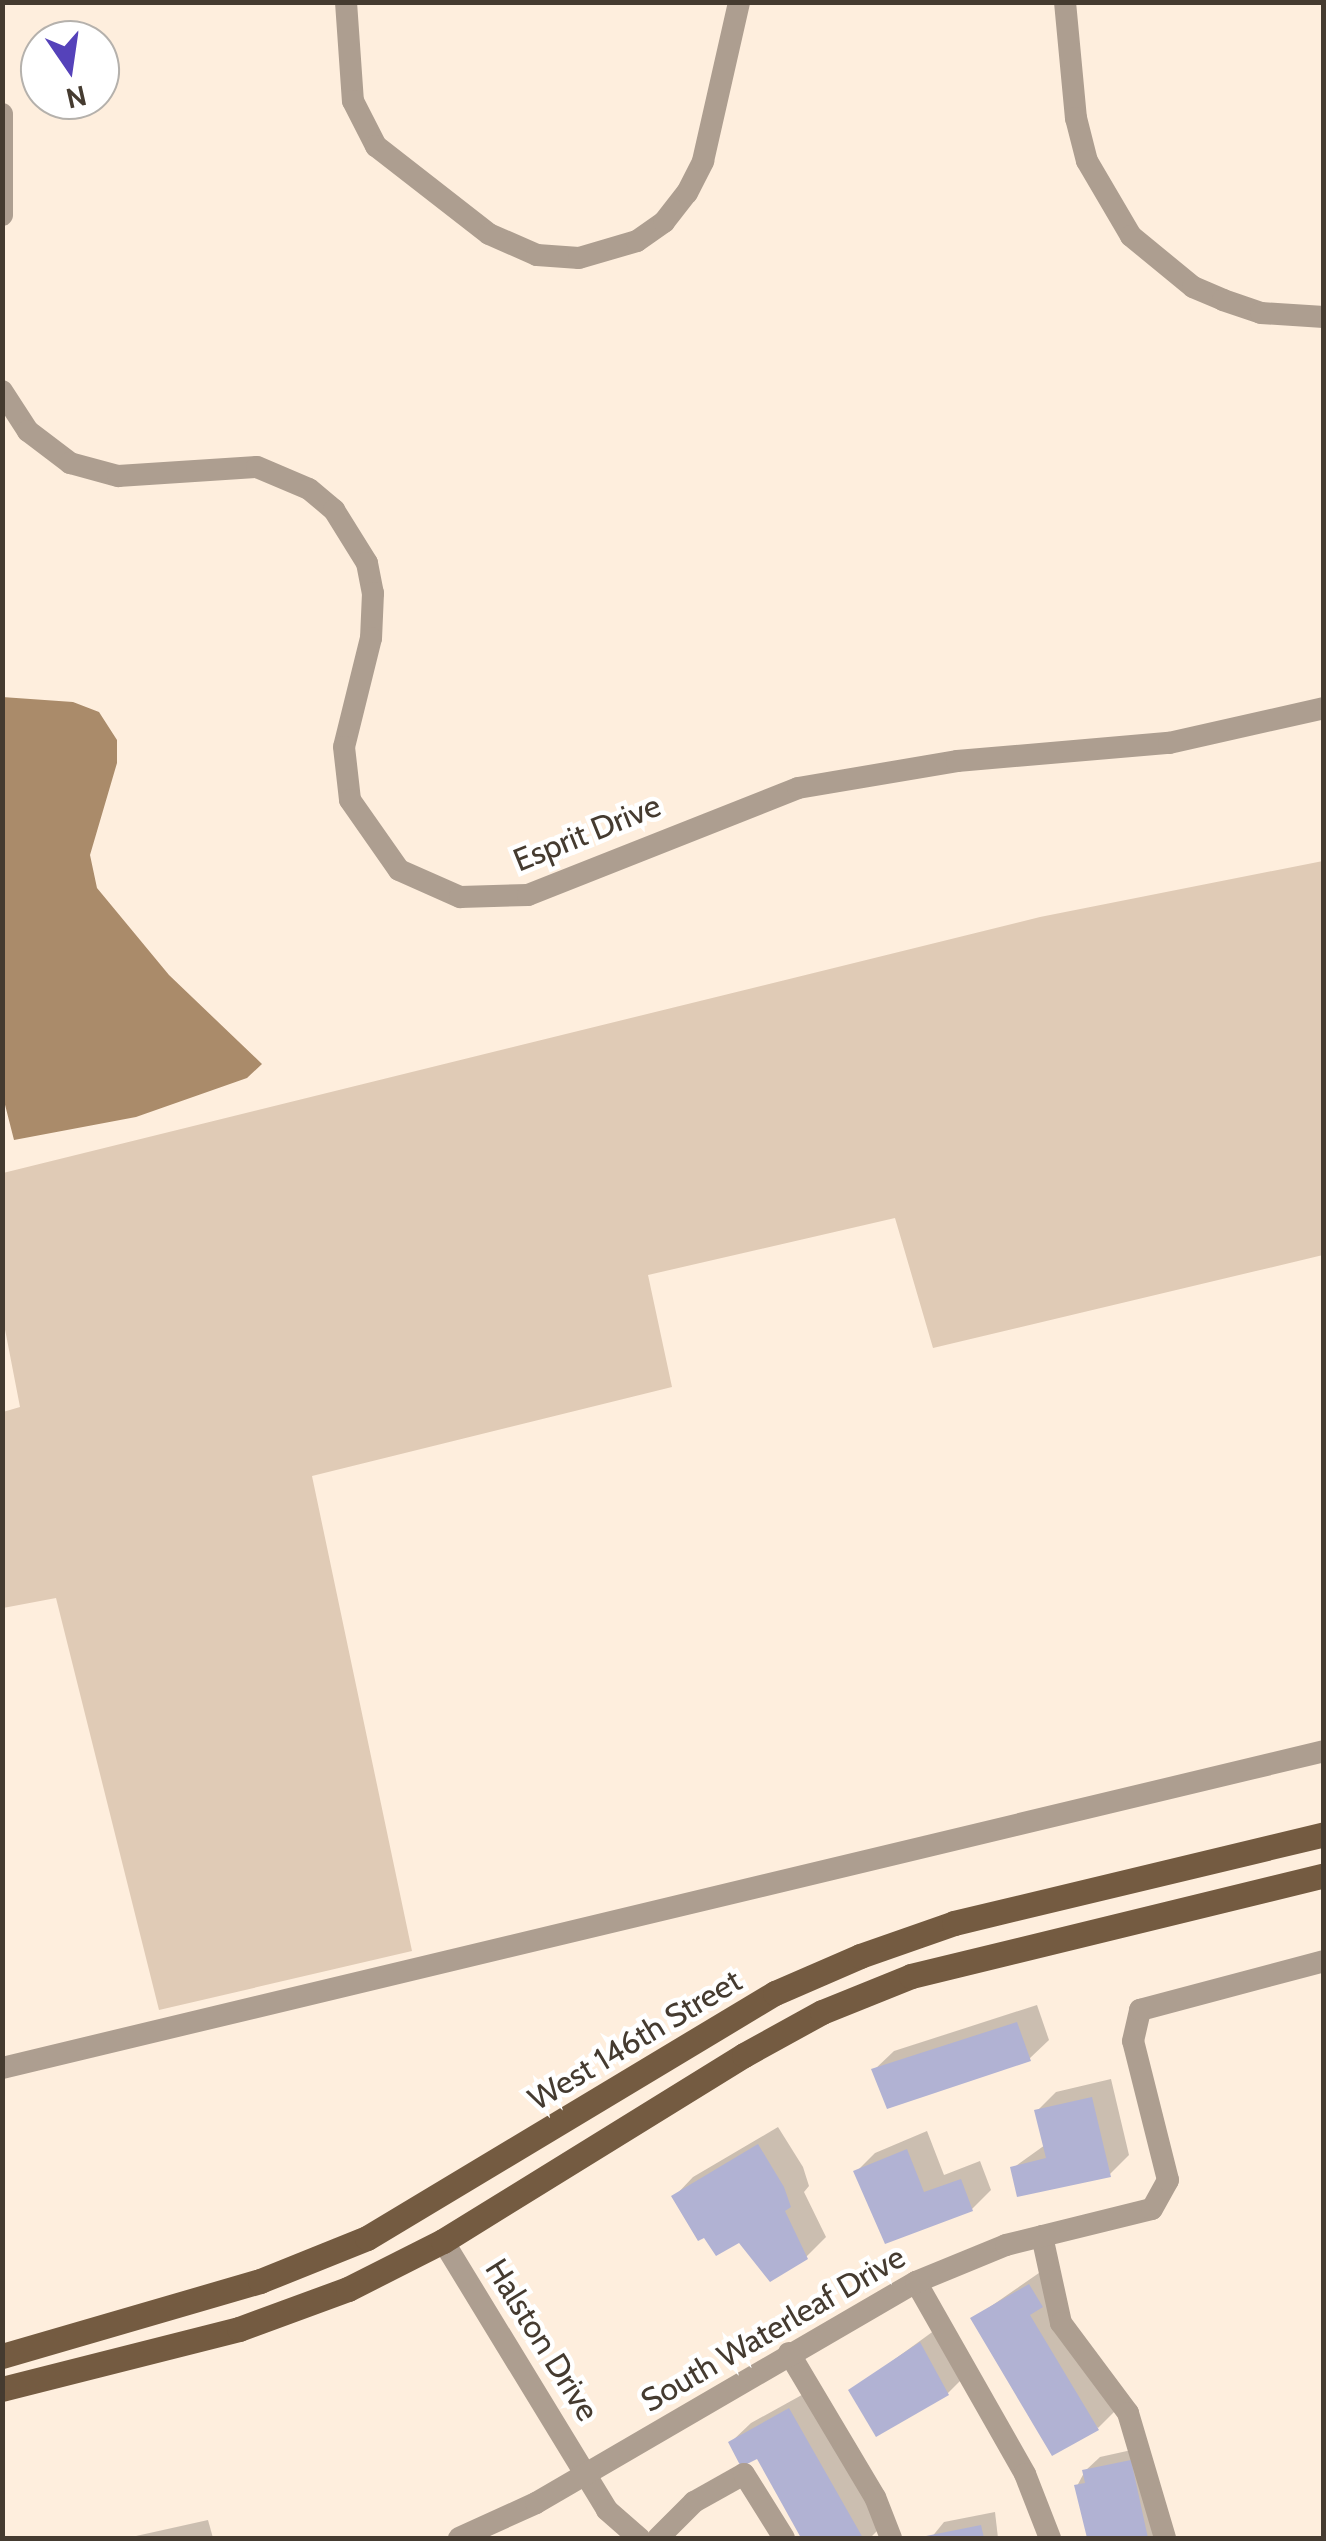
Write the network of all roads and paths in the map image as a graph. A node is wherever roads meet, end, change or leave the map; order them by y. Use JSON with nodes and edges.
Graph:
{"nodes":[{"id":1,"x":346,"y":2,"type":"edge"},
{"id":2,"x":739,"y":2,"type":"edge"},
{"id":3,"x":1065,"y":2,"type":"edge"},
{"id":4,"x":2,"y":114,"type":"edge"},
{"id":5,"x":2,"y":215,"type":"edge"},
{"id":6,"x":1324,"y":316,"type":"edge"},
{"id":7,"x":2,"y":391,"type":"edge"},
{"id":8,"x":1324,"y":708,"type":"edge"},
{"id":9,"x":1324,"y":1751,"type":"edge"},
{"id":10,"x":1324,"y":1834,"type":"edge"},
{"id":11,"x":1324,"y":1875,"type":"edge"},
{"id":12,"x":1324,"y":1961,"type":"edge"},
{"id":13,"x":2,"y":2068,"type":"edge"},
{"id":14,"x":1042,"y":2236,"type":"junction"},
{"id":15,"x":443,"y":2241,"type":"junction"},
{"id":16,"x":916,"y":2282,"type":"junction"},
{"id":17,"x":788,"y":2353,"type":"junction"},
{"id":18,"x":2,"y":2356,"type":"edge"},
{"id":19,"x":2,"y":2389,"type":"edge"},
{"id":20,"x":586,"y":2473,"type":"junction"},
{"id":21,"x":459,"y":2538,"type":"edge"},
{"id":22,"x":640,"y":2538,"type":"edge"},
{"id":23,"x":658,"y":2538,"type":"edge"},
{"id":24,"x":784,"y":2538,"type":"edge"},
{"id":25,"x":892,"y":2538,"type":"edge"},
{"id":26,"x":1050,"y":2538,"type":"edge"},
{"id":27,"x":1164,"y":2538,"type":"edge"}],
"edges":[{"from":1,"to":2,"type":"street"},
{"from":3,"to":6,"type":"street"},
{"from":4,"to":5,"type":"street"},
{"from":7,"to":8,"type":"street","name":"Esprit Drive"},
{"from":9,"to":13,"type":"street"},
{"from":10,"to":18,"type":"main road","name":"West 146th Street"},
{"from":11,"to":15,"type":"main road"},
{"from":12,"to":14,"type":"street","name":"South Waterleaf Drive"},
{"from":14,"to":16,"type":"street","name":"South Waterleaf Drive"},
{"from":14,"to":27,"type":"street"},
{"from":15,"to":19,"type":"main road"},
{"from":15,"to":20,"type":"street","name":"Halston Drive"},
{"from":16,"to":17,"type":"street","name":"South Waterleaf Drive"},
{"from":16,"to":26,"type":"street"},
{"from":17,"to":20,"type":"street","name":"South Waterleaf Drive"},
{"from":17,"to":25,"type":"street"},
{"from":20,"to":21,"type":"street","name":"South Waterleaf Drive"},
{"from":20,"to":22,"type":"street","name":"Halston Drive"},
{"from":23,"to":24,"type":"street"}]}
